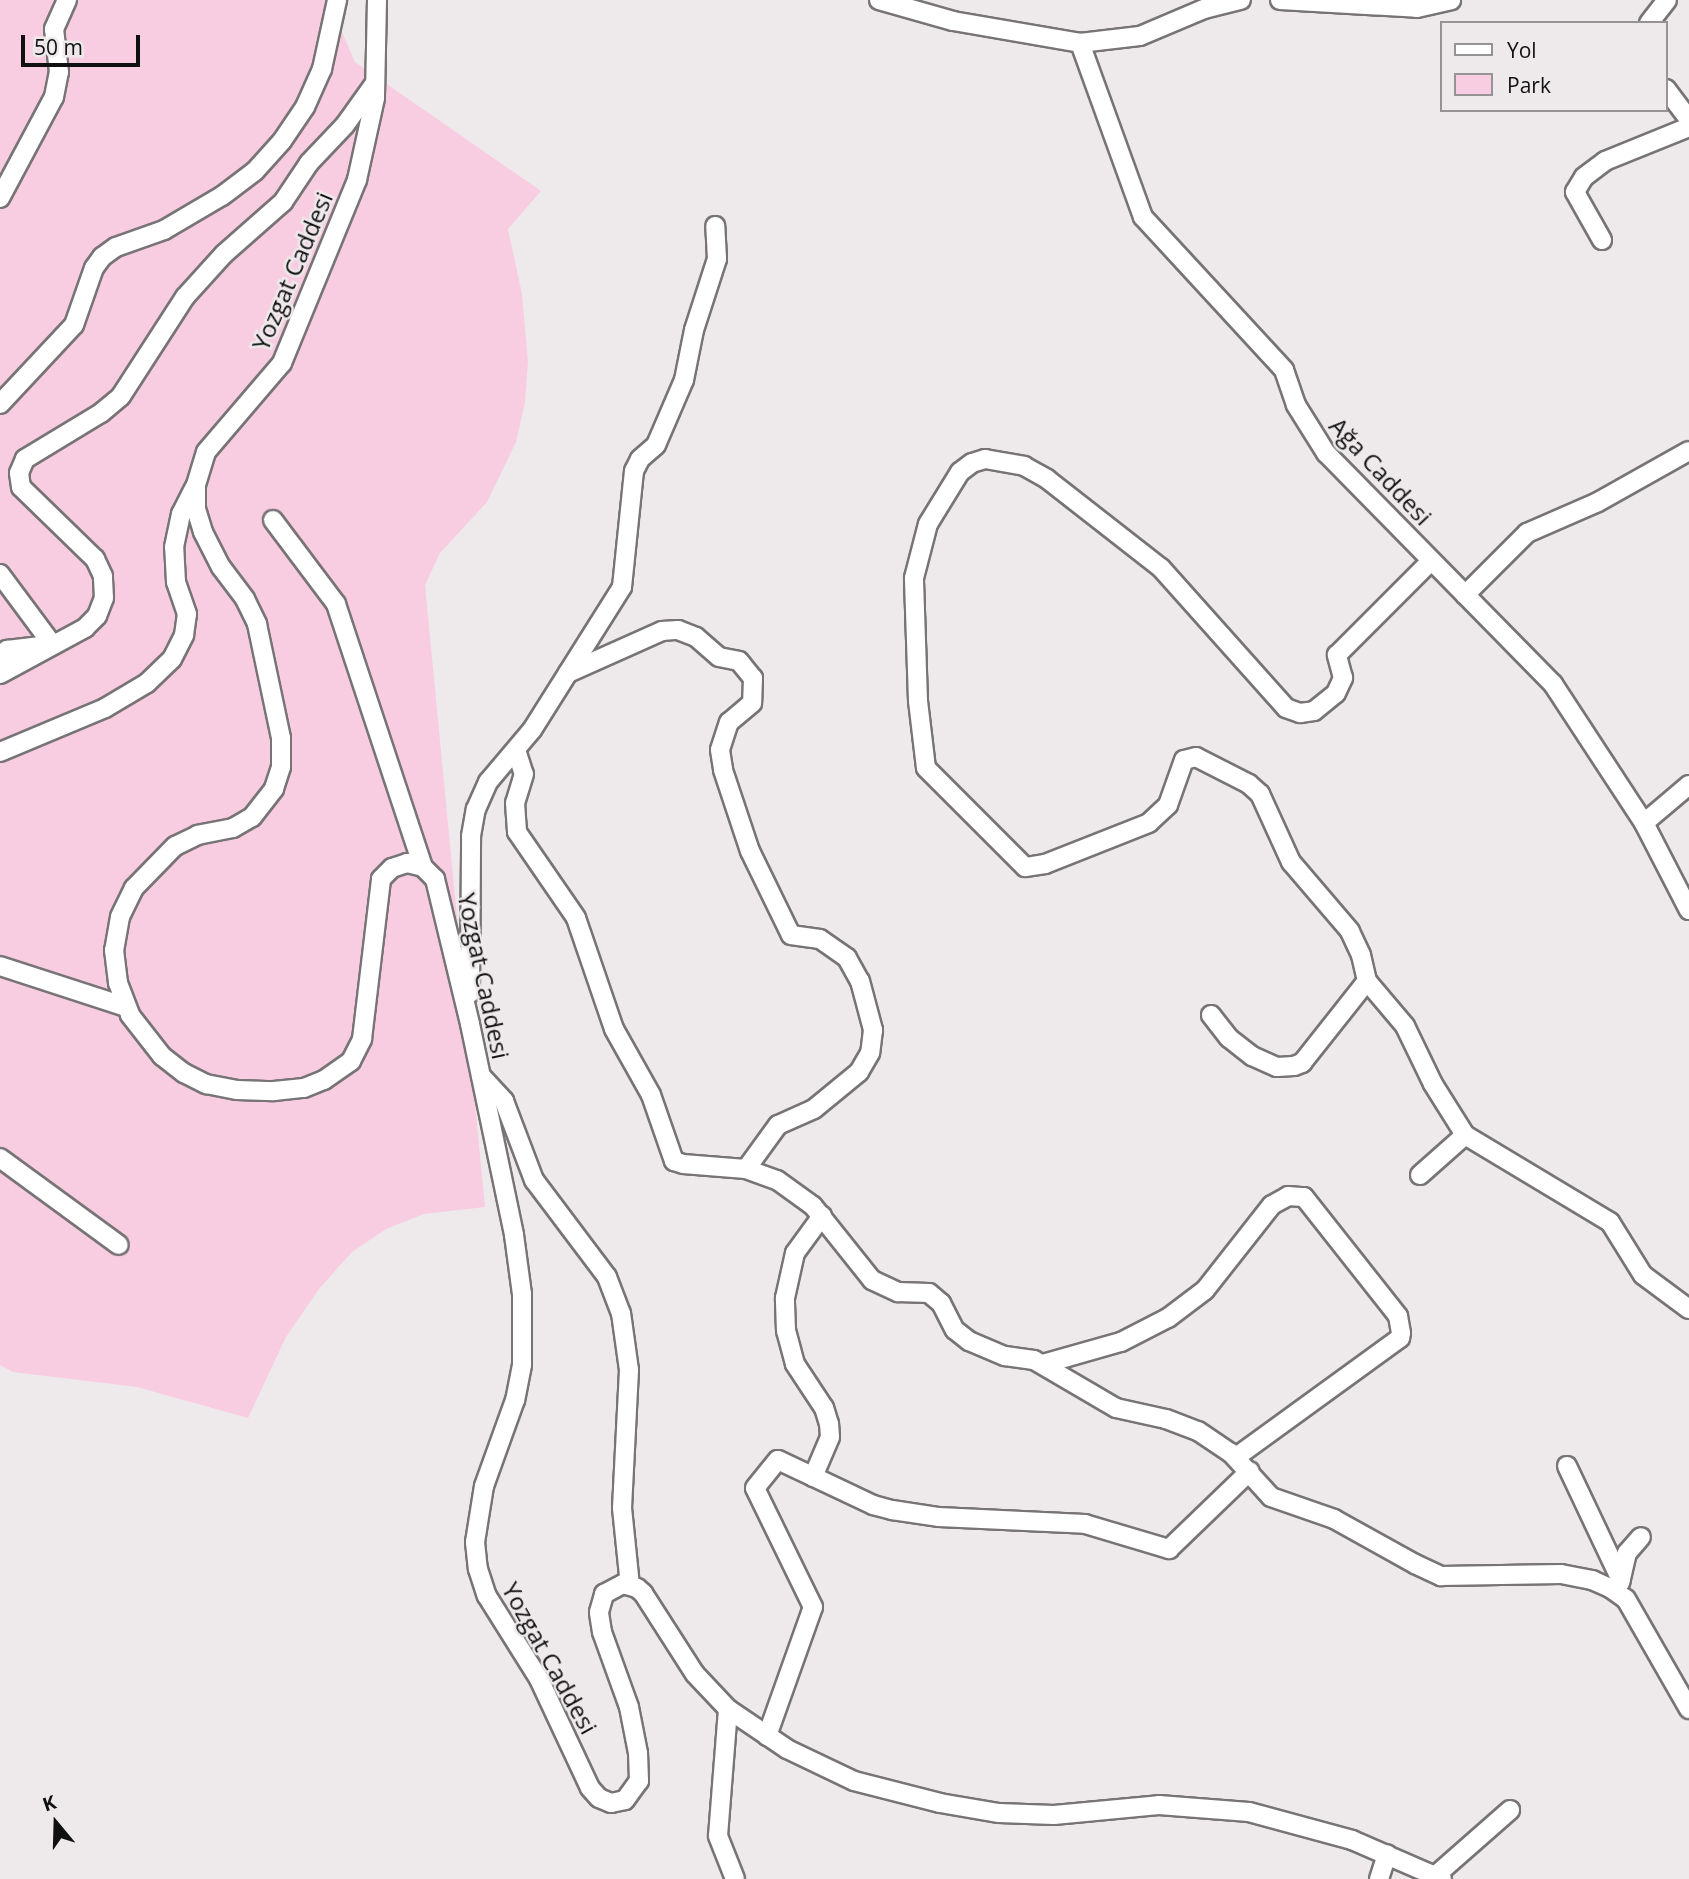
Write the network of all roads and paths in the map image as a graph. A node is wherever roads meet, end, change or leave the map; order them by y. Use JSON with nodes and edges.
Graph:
{"nodes":[{"id":1,"x":67,"y":0,"type":"edge"},
{"id":2,"x":337,"y":0,"type":"edge"},
{"id":3,"x":377,"y":0,"type":"edge"},
{"id":4,"x":878,"y":0,"type":"edge"},
{"id":5,"x":1241,"y":0,"type":"edge"},
{"id":6,"x":1280,"y":0,"type":"edge"},
{"id":7,"x":1451,"y":0,"type":"edge"},
{"id":8,"x":1667,"y":0,"type":"edge"},
{"id":9,"x":1203,"y":5,"type":"edge"},
{"id":10,"x":1651,"y":21,"type":"edge"},
{"id":11,"x":1080,"y":43,"type":"junction"},
{"id":12,"x":376,"y":81,"type":"junction"},
{"id":13,"x":1668,"y":92,"type":"edge"},
{"id":14,"x":1689,"y":120,"type":"edge"},
{"id":15,"x":1689,"y":127,"type":"edge"},
{"id":16,"x":0,"y":198,"type":"edge"},
{"id":17,"x":715,"y":226,"type":"dead end"},
{"id":18,"x":1602,"y":240,"type":"dead end"},
{"id":19,"x":0,"y":404,"type":"edge"},
{"id":20,"x":1689,"y":451,"type":"edge"},
{"id":21,"x":196,"y":485,"type":"junction"},
{"id":22,"x":273,"y":520,"type":"dead end"},
{"id":23,"x":1431,"y":561,"type":"junction"},
{"id":24,"x":0,"y":575,"type":"edge"},
{"id":25,"x":1465,"y":595,"type":"junction"},
{"id":26,"x":52,"y":645,"type":"junction"},
{"id":27,"x":0,"y":655,"type":"edge"},
{"id":28,"x":568,"y":673,"type":"junction"},
{"id":29,"x":0,"y":674,"type":"edge"},
{"id":30,"x":516,"y":750,"type":"junction"},
{"id":31,"x":0,"y":752,"type":"edge"},
{"id":32,"x":1689,"y":785,"type":"edge"},
{"id":33,"x":1644,"y":823,"type":"junction"},
{"id":34,"x":423,"y":867,"type":"junction"},
{"id":35,"x":1689,"y":909,"type":"edge"},
{"id":36,"x":0,"y":966,"type":"edge"},
{"id":37,"x":1367,"y":981,"type":"junction"},
{"id":38,"x":126,"y":1007,"type":"junction"},
{"id":39,"x":1211,"y":1015,"type":"dead end"},
{"id":40,"x":470,"y":1024,"type":"junction"},
{"id":41,"x":481,"y":1076,"type":"junction"},
{"id":42,"x":1465,"y":1135,"type":"junction"},
{"id":43,"x":0,"y":1158,"type":"edge"},
{"id":44,"x":746,"y":1169,"type":"junction"},
{"id":45,"x":1420,"y":1175,"type":"dead end"},
{"id":46,"x":822,"y":1216,"type":"junction"},
{"id":47,"x":119,"y":1245,"type":"dead end"},
{"id":48,"x":1689,"y":1309,"type":"edge"},
{"id":49,"x":1043,"y":1364,"type":"junction"},
{"id":50,"x":1236,"y":1457,"type":"junction"},
{"id":51,"x":1567,"y":1466,"type":"dead end"},
{"id":52,"x":1250,"y":1471,"type":"junction"},
{"id":53,"x":813,"y":1477,"type":"junction"},
{"id":54,"x":1641,"y":1537,"type":"dead end"},
{"id":55,"x":1620,"y":1586,"type":"junction"},
{"id":56,"x":637,"y":1589,"type":"junction"},
{"id":57,"x":728,"y":1709,"type":"junction"},
{"id":58,"x":1689,"y":1709,"type":"edge"},
{"id":59,"x":767,"y":1736,"type":"junction"},
{"id":60,"x":1510,"y":1810,"type":"dead end"},
{"id":61,"x":1387,"y":1854,"type":"junction"},
{"id":62,"x":1439,"y":1877,"type":"edge"},
{"id":63,"x":734,"y":1879,"type":"edge"},
{"id":64,"x":1379,"y":1879,"type":"edge"}],
"edges":[{"from":1,"to":16,"type":"street"},
{"from":2,"to":19,"type":"street"},
{"from":3,"to":12,"type":"street","name":"Yozgat Caddesi"},
{"from":4,"to":11,"type":"street"},
{"from":5,"to":9,"type":"street"},
{"from":6,"to":7,"type":"street"},
{"from":8,"to":10,"type":"street"},
{"from":9,"to":11,"type":"street"},
{"from":11,"to":23,"type":"street","name":"Ağa Caddesi"},
{"from":12,"to":21,"type":"street","name":"Yozgat Caddesi"},
{"from":12,"to":26,"type":"street"},
{"from":13,"to":14,"type":"street"},
{"from":15,"to":18,"type":"street"},
{"from":17,"to":28,"type":"street"},
{"from":20,"to":25,"type":"street"},
{"from":21,"to":31,"type":"street"},
{"from":21,"to":38,"type":"street","name":"Yozgat Caddesi"},
{"from":22,"to":34,"type":"street"},
{"from":23,"to":25,"type":"street","name":"Ağa Caddesi"},
{"from":23,"to":37,"type":"street"},
{"from":24,"to":26,"type":"street"},
{"from":25,"to":33,"type":"street","name":"Ağa Caddesi"},
{"from":26,"to":27,"type":"street"},
{"from":26,"to":29,"type":"street"},
{"from":28,"to":30,"type":"street"},
{"from":28,"to":44,"type":"street"},
{"from":30,"to":40,"type":"street"},
{"from":30,"to":44,"type":"street"},
{"from":32,"to":33,"type":"street"},
{"from":33,"to":35,"type":"street","name":"Ağa Caddesi"},
{"from":34,"to":38,"type":"street","name":"Yozgat Caddesi"},
{"from":34,"to":40,"type":"street","name":"Yozgat Caddesi"},
{"from":36,"to":38,"type":"street"},
{"from":37,"to":39,"type":"street"},
{"from":37,"to":42,"type":"street"},
{"from":40,"to":41,"type":"street","name":"Yozgat Caddesi"},
{"from":41,"to":56,"type":"street"},
{"from":41,"to":56,"type":"street","name":"Yozgat Caddesi"},
{"from":42,"to":45,"type":"street"},
{"from":42,"to":48,"type":"street"},
{"from":43,"to":47,"type":"street"},
{"from":44,"to":46,"type":"street"},
{"from":46,"to":49,"type":"street"},
{"from":46,"to":53,"type":"street"},
{"from":49,"to":50,"type":"street"},
{"from":49,"to":50,"type":"street"},
{"from":50,"to":52,"type":"street"},
{"from":51,"to":55,"type":"street"},
{"from":52,"to":53,"type":"street"},
{"from":52,"to":55,"type":"street"},
{"from":53,"to":59,"type":"street"},
{"from":54,"to":55,"type":"street"},
{"from":55,"to":58,"type":"street"},
{"from":56,"to":57,"type":"street"},
{"from":57,"to":59,"type":"street"},
{"from":57,"to":63,"type":"street"},
{"from":59,"to":61,"type":"street"},
{"from":60,"to":62,"type":"street"},
{"from":61,"to":62,"type":"street"},
{"from":61,"to":64,"type":"street"}]}
